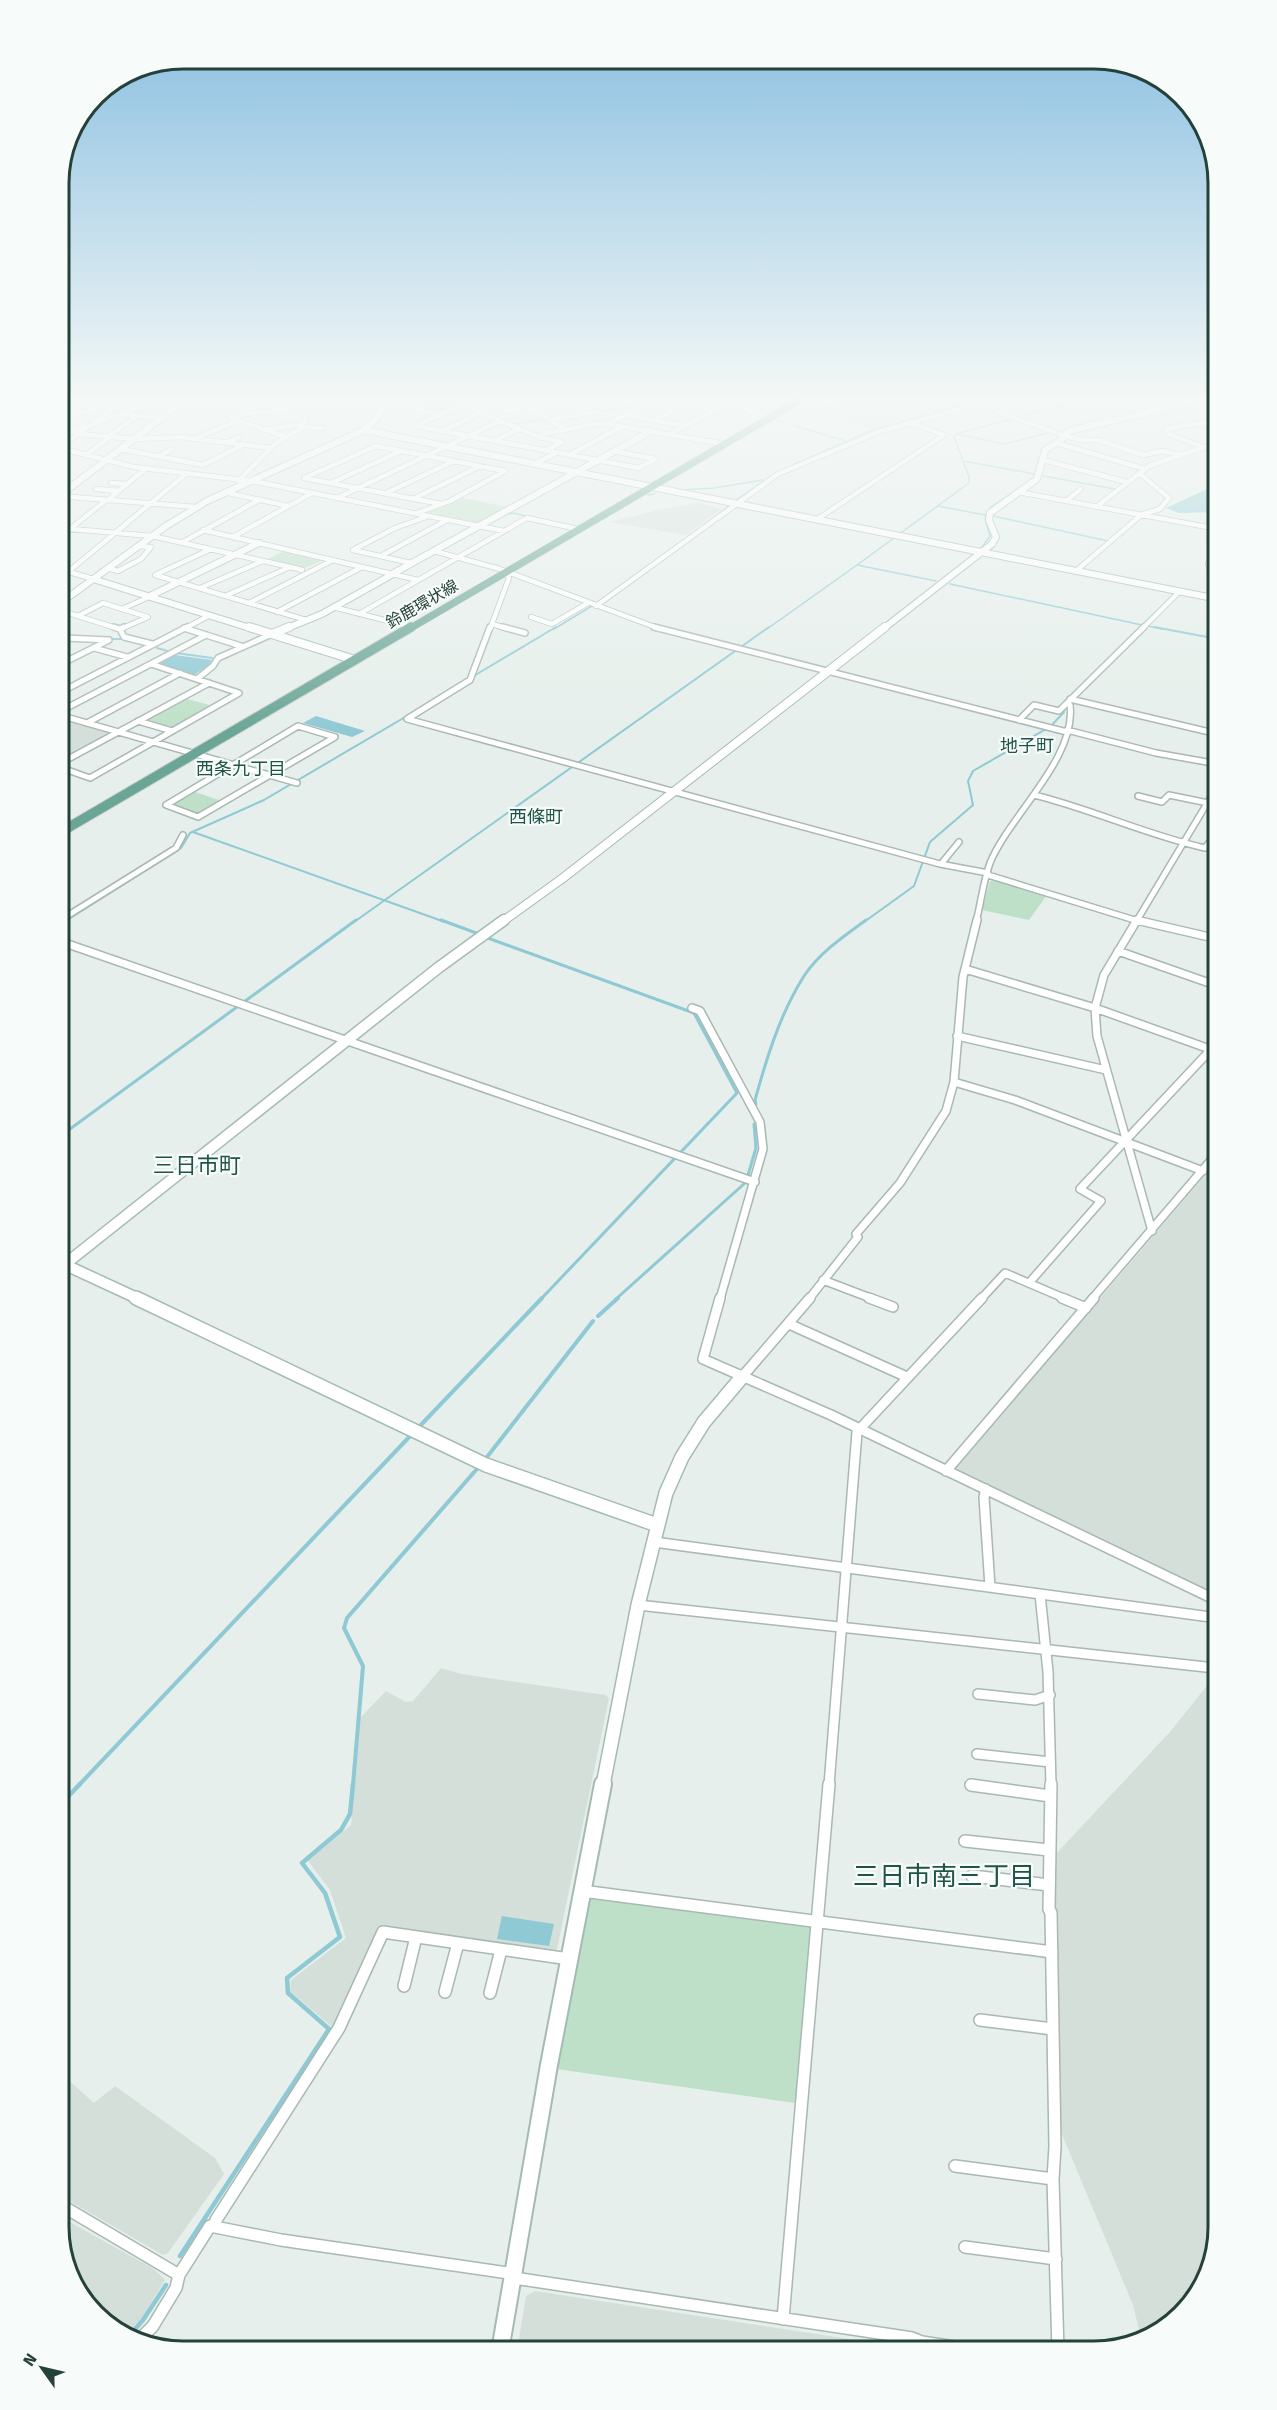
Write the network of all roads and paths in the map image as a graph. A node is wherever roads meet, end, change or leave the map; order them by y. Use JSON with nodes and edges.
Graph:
{"nodes":[{"id":1,"x":139,"y":512,"type":"edge"},
{"id":2,"x":188,"y":512,"type":"edge"},
{"id":3,"x":236,"y":512,"type":"edge"},
{"id":4,"x":277,"y":512,"type":"edge"},
{"id":5,"x":408,"y":512,"type":"edge"},
{"id":6,"x":420,"y":512,"type":"edge"},
{"id":7,"x":505,"y":512,"type":"edge"},
{"id":8,"x":606,"y":512,"type":"edge"},
{"id":9,"x":724,"y":512,"type":"edge"},
{"id":10,"x":778,"y":512,"type":"edge"},
{"id":11,"x":827,"y":512,"type":"edge"},
{"id":12,"x":991,"y":512,"type":"edge"},
{"id":13,"x":1127,"y":512,"type":"edge"},
{"id":14,"x":1149,"y":512,"type":"edge"},
{"id":15,"x":76,"y":513,"type":"dead end"},
{"id":16,"x":89,"y":514,"type":"joint"},
{"id":17,"x":416,"y":514,"type":"junction"},
{"id":18,"x":1141,"y":515,"type":"junction"},
{"id":19,"x":428,"y":516,"type":"junction"},
{"id":20,"x":447,"y":520,"type":"junction"},
{"id":21,"x":816,"y":520,"type":"junction"},
{"id":22,"x":480,"y":527,"type":"junction"},
{"id":23,"x":1208,"y":527,"type":"edge"},
{"id":24,"x":69,"y":529,"type":"joint"},
{"id":25,"x":578,"y":529,"type":"junction"},
{"id":26,"x":203,"y":530,"type":"junction"},
{"id":27,"x":504,"y":531,"type":"junction"},
{"id":28,"x":115,"y":533,"type":"junction"},
{"id":29,"x":152,"y":536,"type":"junction"},
{"id":30,"x":233,"y":537,"type":"junction"},
{"id":31,"x":183,"y":542,"type":"junction"},
{"id":32,"x":259,"y":543,"type":"junction"},
{"id":33,"x":138,"y":546,"type":"junction"},
{"id":34,"x":211,"y":549,"type":"junction"},
{"id":35,"x":436,"y":551,"type":"junction"},
{"id":36,"x":982,"y":552,"type":"junction"},
{"id":37,"x":236,"y":555,"type":"junction"},
{"id":38,"x":381,"y":556,"type":"junction"},
{"id":39,"x":460,"y":556,"type":"junction"},
{"id":40,"x":333,"y":560,"type":"junction"},
{"id":41,"x":263,"y":561,"type":"junction"},
{"id":42,"x":411,"y":563,"type":"junction"},
{"id":43,"x":290,"y":567,"type":"junction"},
{"id":44,"x":362,"y":567,"type":"junction"},
{"id":45,"x":107,"y":568,"type":"junction"},
{"id":46,"x":302,"y":570,"type":"dead end"},
{"id":47,"x":69,"y":571,"type":"edge"},
{"id":48,"x":1076,"y":571,"type":"junction"},
{"id":49,"x":69,"y":572,"type":"edge"},
{"id":50,"x":505,"y":572,"type":"junction"},
{"id":51,"x":395,"y":575,"type":"junction"},
{"id":52,"x":93,"y":579,"type":"junction"},
{"id":53,"x":418,"y":580,"type":"junction"},
{"id":54,"x":179,"y":582,"type":"junction"},
{"id":55,"x":200,"y":588,"type":"junction"},
{"id":56,"x":1180,"y":591,"type":"junction"},
{"id":57,"x":151,"y":596,"type":"junction"},
{"id":58,"x":225,"y":596,"type":"junction"},
{"id":59,"x":69,"y":597,"type":"edge"},
{"id":60,"x":1208,"y":597,"type":"edge"},
{"id":61,"x":249,"y":603,"type":"junction"},
{"id":62,"x":593,"y":605,"type":"junction"},
{"id":63,"x":336,"y":608,"type":"junction"},
{"id":64,"x":122,"y":609,"type":"junction"},
{"id":65,"x":277,"y":612,"type":"junction"},
{"id":66,"x":69,"y":613,"type":"edge"},
{"id":67,"x":359,"y":614,"type":"junction"},
{"id":68,"x":210,"y":615,"type":"junction"},
{"id":69,"x":78,"y":616,"type":"junction"},
{"id":70,"x":531,"y":617,"type":"dead end"},
{"id":71,"x":306,"y":621,"type":"junction"},
{"id":72,"x":492,"y":624,"type":"junction"},
{"id":73,"x":412,"y":627,"type":"junction"},
{"id":74,"x":184,"y":628,"type":"junction"},
{"id":75,"x":120,"y":629,"type":"junction"},
{"id":76,"x":525,"y":633,"type":"dead end"},
{"id":77,"x":206,"y":635,"type":"junction"},
{"id":78,"x":276,"y":635,"type":"junction"},
{"id":79,"x":69,"y":638,"type":"edge"},
{"id":80,"x":152,"y":644,"type":"junction"},
{"id":81,"x":241,"y":646,"type":"junction"},
{"id":82,"x":94,"y":648,"type":"junction"},
{"id":83,"x":127,"y":657,"type":"junction"},
{"id":84,"x":69,"y":660,"type":"edge"},
{"id":85,"x":355,"y":660,"type":"junction"},
{"id":86,"x":150,"y":664,"type":"junction"},
{"id":87,"x":828,"y":671,"type":"junction"},
{"id":88,"x":180,"y":673,"type":"junction"},
{"id":89,"x":196,"y":679,"type":"junction"},
{"id":90,"x":209,"y":683,"type":"junction"},
{"id":91,"x":69,"y":688,"type":"edge"},
{"id":92,"x":1069,"y":700,"type":"junction"},
{"id":93,"x":69,"y":709,"type":"edge"},
{"id":94,"x":69,"y":717,"type":"edge"},
{"id":95,"x":1019,"y":720,"type":"junction"},
{"id":96,"x":138,"y":721,"type":"junction"},
{"id":97,"x":87,"y":723,"type":"junction"},
{"id":98,"x":172,"y":731,"type":"junction"},
{"id":99,"x":1067,"y":731,"type":"junction"},
{"id":100,"x":119,"y":732,"type":"junction"},
{"id":101,"x":1208,"y":732,"type":"edge"},
{"id":102,"x":153,"y":741,"type":"junction"},
{"id":103,"x":195,"y":753,"type":"junction"},
{"id":104,"x":69,"y":760,"type":"edge"},
{"id":105,"x":1208,"y":762,"type":"edge"},
{"id":106,"x":233,"y":764,"type":"junction"},
{"id":107,"x":69,"y":770,"type":"edge"},
{"id":108,"x":271,"y":775,"type":"junction"},
{"id":109,"x":294,"y":782,"type":"dead end"},
{"id":110,"x":674,"y":790,"type":"junction"},
{"id":111,"x":1034,"y":795,"type":"junction"},
{"id":112,"x":1138,"y":796,"type":"dead end"},
{"id":113,"x":1208,"y":803,"type":"joint"},
{"id":114,"x":69,"y":823,"type":"edge"},
{"id":115,"x":183,"y":835,"type":"dead end"},
{"id":116,"x":959,"y":842,"type":"dead end"},
{"id":117,"x":1185,"y":843,"type":"junction"},
{"id":118,"x":1207,"y":846,"type":"edge"},
{"id":119,"x":942,"y":864,"type":"junction"},
{"id":120,"x":988,"y":874,"type":"junction"},
{"id":121,"x":69,"y":915,"type":"edge"},
{"id":122,"x":1137,"y":921,"type":"junction"},
{"id":123,"x":1208,"y":937,"type":"edge"},
{"id":124,"x":69,"y":944,"type":"edge"},
{"id":125,"x":1118,"y":951,"type":"junction"},
{"id":126,"x":965,"y":969,"type":"junction"},
{"id":127,"x":1208,"y":982,"type":"edge"},
{"id":128,"x":692,"y":1008,"type":"dead end"},
{"id":129,"x":1095,"y":1008,"type":"junction"},
{"id":130,"x":957,"y":1036,"type":"junction"},
{"id":131,"x":345,"y":1041,"type":"junction"},
{"id":132,"x":1208,"y":1048,"type":"edge"},
{"id":133,"x":1208,"y":1058,"type":"edge"},
{"id":134,"x":1106,"y":1070,"type":"junction"},
{"id":135,"x":954,"y":1082,"type":"junction"},
{"id":136,"x":1126,"y":1142,"type":"junction"},
{"id":137,"x":1208,"y":1165,"type":"edge"},
{"id":138,"x":1203,"y":1171,"type":"junction"},
{"id":139,"x":755,"y":1182,"type":"junction"},
{"id":140,"x":1152,"y":1231,"type":"junction"},
{"id":141,"x":69,"y":1258,"type":"edge"},
{"id":142,"x":69,"y":1269,"type":"edge"},
{"id":143,"x":823,"y":1280,"type":"junction"},
{"id":144,"x":1029,"y":1283,"type":"junction"},
{"id":145,"x":893,"y":1307,"type":"dead end"},
{"id":146,"x":1086,"y":1308,"type":"junction"},
{"id":147,"x":789,"y":1324,"type":"junction"},
{"id":148,"x":742,"y":1377,"type":"junction"},
{"id":149,"x":907,"y":1377,"type":"junction"},
{"id":150,"x":859,"y":1429,"type":"junction"},
{"id":151,"x":946,"y":1471,"type":"junction"},
{"id":152,"x":986,"y":1489,"type":"junction"},
{"id":153,"x":657,"y":1525,"type":"junction"},
{"id":154,"x":654,"y":1542,"type":"junction"},
{"id":155,"x":848,"y":1569,"type":"junction"},
{"id":156,"x":990,"y":1587,"type":"junction"},
{"id":157,"x":1040,"y":1594,"type":"junction"},
{"id":158,"x":1208,"y":1596,"type":"edge"},
{"id":159,"x":638,"y":1605,"type":"junction"},
{"id":160,"x":1208,"y":1617,"type":"edge"},
{"id":161,"x":843,"y":1626,"type":"junction"},
{"id":162,"x":1048,"y":1650,"type":"junction"},
{"id":163,"x":1208,"y":1667,"type":"edge"},
{"id":164,"x":978,"y":1694,"type":"dead end"},
{"id":165,"x":1050,"y":1695,"type":"junction"},
{"id":166,"x":977,"y":1754,"type":"dead end"},
{"id":167,"x":1050,"y":1762,"type":"junction"},
{"id":168,"x":971,"y":1785,"type":"dead end"},
{"id":169,"x":1050,"y":1796,"type":"junction"},
{"id":170,"x":965,"y":1841,"type":"dead end"},
{"id":171,"x":1049,"y":1850,"type":"junction"},
{"id":172,"x":972,"y":1876,"type":"dead end"},
{"id":173,"x":1049,"y":1885,"type":"junction"},
{"id":174,"x":582,"y":1891,"type":"junction"},
{"id":175,"x":816,"y":1920,"type":"junction"},
{"id":176,"x":416,"y":1937,"type":"junction"},
{"id":177,"x":458,"y":1943,"type":"junction"},
{"id":178,"x":501,"y":1950,"type":"junction"},
{"id":179,"x":1052,"y":1952,"type":"junction"},
{"id":180,"x":570,"y":1959,"type":"junction"},
{"id":181,"x":404,"y":1986,"type":"dead end"},
{"id":182,"x":445,"y":1992,"type":"dead end"},
{"id":183,"x":490,"y":1993,"type":"dead end"},
{"id":184,"x":980,"y":2020,"type":"dead end"},
{"id":185,"x":1053,"y":2029,"type":"junction"},
{"id":186,"x":955,"y":2166,"type":"dead end"},
{"id":187,"x":1053,"y":2179,"type":"junction"},
{"id":188,"x":69,"y":2210,"type":"edge"},
{"id":189,"x":214,"y":2227,"type":"junction"},
{"id":190,"x":965,"y":2247,"type":"dead end"},
{"id":191,"x":1056,"y":2259,"type":"junction"},
{"id":192,"x":179,"y":2275,"type":"junction"},
{"id":193,"x":514,"y":2276,"type":"junction"},
{"id":194,"x":783,"y":2319,"type":"junction"},
{"id":195,"x":145,"y":2334,"type":"edge"},
{"id":196,"x":502,"y":2341,"type":"edge"},
{"id":197,"x":918,"y":2341,"type":"edge"},
{"id":198,"x":1058,"y":2341,"type":"edge"}],
"edges":[{"from":1,"to":28,"type":"street"},
{"from":2,"to":29,"type":"street"},
{"from":3,"to":26,"type":"street"},
{"from":4,"to":30,"type":"street"},
{"from":5,"to":17,"type":"street"},
{"from":6,"to":17,"type":"street"},
{"from":7,"to":22,"type":"street"},
{"from":8,"to":25,"type":"main road","name":"鈴鹿環状線"},
{"from":9,"to":62,"type":"street"},
{"from":10,"to":21,"type":"street"},
{"from":11,"to":21,"type":"street"},
{"from":12,"to":36,"type":"street"},
{"from":13,"to":18,"type":"street"},
{"from":14,"to":18,"type":"street"},
{"from":15,"to":16,"type":"street"},
{"from":16,"to":24,"type":"street"},
{"from":17,"to":19,"type":"street"},
{"from":18,"to":23,"type":"street"},
{"from":18,"to":48,"type":"street"},
{"from":19,"to":20,"type":"street"},
{"from":19,"to":38,"type":"street"},
{"from":20,"to":22,"type":"street"},
{"from":20,"to":38,"type":"street"},
{"from":21,"to":36,"type":"street"},
{"from":22,"to":27,"type":"street"},
{"from":22,"to":35,"type":"street"},
{"from":24,"to":28,"type":"street"},
{"from":25,"to":27,"type":"street"},
{"from":25,"to":50,"type":"main road","name":"鈴鹿環状線"},
{"from":26,"to":30,"type":"street"},
{"from":26,"to":31,"type":"street"},
{"from":27,"to":39,"type":"street"},
{"from":28,"to":29,"type":"street"},
{"from":28,"to":47,"type":"street"},
{"from":29,"to":31,"type":"street"},
{"from":29,"to":33,"type":"street"},
{"from":30,"to":32,"type":"street"},
{"from":31,"to":34,"type":"street"},
{"from":32,"to":37,"type":"street"},
{"from":32,"to":40,"type":"street"},
{"from":33,"to":45,"type":"street"},
{"from":33,"to":45,"type":"street"},
{"from":34,"to":37,"type":"street"},
{"from":34,"to":54,"type":"street"},
{"from":35,"to":39,"type":"street"},
{"from":35,"to":42,"type":"street"},
{"from":36,"to":48,"type":"street"},
{"from":36,"to":87,"type":"street"},
{"from":37,"to":41,"type":"street"},
{"from":37,"to":54,"type":"street"},
{"from":38,"to":42,"type":"street"},
{"from":39,"to":50,"type":"street"},
{"from":39,"to":53,"type":"street"},
{"from":40,"to":44,"type":"street"},
{"from":40,"to":61,"type":"street"},
{"from":41,"to":43,"type":"street"},
{"from":41,"to":55,"type":"street"},
{"from":42,"to":51,"type":"street"},
{"from":43,"to":46,"type":"street"},
{"from":43,"to":58,"type":"street"},
{"from":44,"to":51,"type":"street"},
{"from":44,"to":65,"type":"street"},
{"from":45,"to":52,"type":"street"},
{"from":48,"to":56,"type":"street"},
{"from":49,"to":52,"type":"street"},
{"from":50,"to":62,"type":"street"},
{"from":50,"to":72,"type":"street"},
{"from":50,"to":73,"type":"main road","name":"鈴鹿環状線"},
{"from":51,"to":53,"type":"street"},
{"from":51,"to":63,"type":"street"},
{"from":52,"to":57,"type":"street"},
{"from":52,"to":59,"type":"street"},
{"from":53,"to":67,"type":"street"},
{"from":54,"to":55,"type":"street"},
{"from":54,"to":57,"type":"street"},
{"from":55,"to":58,"type":"street"},
{"from":56,"to":60,"type":"street"},
{"from":56,"to":92,"type":"street"},
{"from":57,"to":64,"type":"street"},
{"from":57,"to":68,"type":"street"},
{"from":58,"to":61,"type":"street"},
{"from":61,"to":65,"type":"street"},
{"from":62,"to":70,"type":"street"},
{"from":62,"to":87,"type":"street"},
{"from":63,"to":67,"type":"street"},
{"from":63,"to":71,"type":"street"},
{"from":64,"to":69,"type":"street"},
{"from":64,"to":75,"type":"street"},
{"from":65,"to":71,"type":"street"},
{"from":66,"to":69,"type":"street"},
{"from":67,"to":73,"type":"street"},
{"from":68,"to":74,"type":"street"},
{"from":68,"to":78,"type":"street"},
{"from":69,"to":75,"type":"street"},
{"from":71,"to":78,"type":"street"},
{"from":72,"to":76,"type":"street"},
{"from":72,"to":110,"type":"street"},
{"from":73,"to":85,"type":"main road","name":"鈴鹿環状線"},
{"from":74,"to":77,"type":"street"},
{"from":74,"to":80,"type":"street"},
{"from":75,"to":80,"type":"street"},
{"from":77,"to":81,"type":"street"},
{"from":77,"to":86,"type":"street"},
{"from":78,"to":81,"type":"street"},
{"from":78,"to":85,"type":"street"},
{"from":79,"to":82,"type":"street"},
{"from":80,"to":83,"type":"street"},
{"from":81,"to":89,"type":"street"},
{"from":82,"to":83,"type":"street"},
{"from":82,"to":84,"type":"street"},
{"from":83,"to":91,"type":"street"},
{"from":85,"to":103,"type":"main road","name":"鈴鹿環状線"},
{"from":86,"to":88,"type":"street"},
{"from":86,"to":93,"type":"street"},
{"from":87,"to":95,"type":"street"},
{"from":87,"to":110,"type":"street"},
{"from":88,"to":89,"type":"street"},
{"from":88,"to":97,"type":"street"},
{"from":89,"to":90,"type":"street"},
{"from":90,"to":96,"type":"street"},
{"from":90,"to":98,"type":"street"},
{"from":92,"to":95,"type":"street"},
{"from":92,"to":99,"type":"street"},
{"from":92,"to":101,"type":"street"},
{"from":94,"to":97,"type":"street"},
{"from":95,"to":99,"type":"street"},
{"from":96,"to":98,"type":"street"},
{"from":96,"to":100,"type":"street"},
{"from":97,"to":100,"type":"street"},
{"from":98,"to":102,"type":"street"},
{"from":99,"to":105,"type":"street"},
{"from":99,"to":111,"type":"street"},
{"from":100,"to":102,"type":"street"},
{"from":100,"to":104,"type":"street"},
{"from":102,"to":103,"type":"street"},
{"from":102,"to":107,"type":"street"},
{"from":103,"to":106,"type":"street"},
{"from":103,"to":114,"type":"main road","name":"鈴鹿環状線"},
{"from":106,"to":108,"type":"street"},
{"from":106,"to":108,"type":"street"},
{"from":106,"to":108,"type":"street"},
{"from":108,"to":109,"type":"street"},
{"from":110,"to":119,"type":"street"},
{"from":110,"to":131,"type":"street"},
{"from":111,"to":117,"type":"street"},
{"from":111,"to":120,"type":"street"},
{"from":112,"to":113,"type":"street"},
{"from":113,"to":117,"type":"street"},
{"from":115,"to":121,"type":"street"},
{"from":116,"to":119,"type":"street"},
{"from":117,"to":118,"type":"street"},
{"from":117,"to":122,"type":"street"},
{"from":119,"to":120,"type":"street"},
{"from":120,"to":122,"type":"street"},
{"from":120,"to":126,"type":"street"},
{"from":122,"to":123,"type":"street"},
{"from":122,"to":125,"type":"street"},
{"from":124,"to":131,"type":"street"},
{"from":125,"to":127,"type":"street"},
{"from":125,"to":129,"type":"street"},
{"from":126,"to":129,"type":"street"},
{"from":126,"to":130,"type":"street"},
{"from":128,"to":139,"type":"street"},
{"from":129,"to":132,"type":"street"},
{"from":129,"to":134,"type":"street"},
{"from":130,"to":134,"type":"street"},
{"from":130,"to":135,"type":"street"},
{"from":131,"to":139,"type":"street"},
{"from":131,"to":141,"type":"street"},
{"from":133,"to":136,"type":"street"},
{"from":134,"to":136,"type":"street"},
{"from":135,"to":136,"type":"street"},
{"from":135,"to":143,"type":"street"},
{"from":136,"to":138,"type":"street"},
{"from":136,"to":140,"type":"street"},
{"from":136,"to":144,"type":"street"},
{"from":137,"to":138,"type":"street"},
{"from":138,"to":140,"type":"street"},
{"from":139,"to":148,"type":"street"},
{"from":140,"to":146,"type":"street"},
{"from":142,"to":153,"type":"street"},
{"from":143,"to":145,"type":"street"},
{"from":143,"to":147,"type":"street"},
{"from":144,"to":146,"type":"street"},
{"from":144,"to":149,"type":"street"},
{"from":146,"to":151,"type":"street"},
{"from":147,"to":148,"type":"street"},
{"from":147,"to":149,"type":"street"},
{"from":148,"to":150,"type":"street"},
{"from":148,"to":153,"type":"street"},
{"from":149,"to":150,"type":"street"},
{"from":150,"to":151,"type":"street"},
{"from":150,"to":155,"type":"street"},
{"from":151,"to":152,"type":"street"},
{"from":152,"to":156,"type":"street"},
{"from":152,"to":158,"type":"street"},
{"from":153,"to":154,"type":"street"},
{"from":154,"to":155,"type":"street"},
{"from":154,"to":159,"type":"street"},
{"from":155,"to":156,"type":"street"},
{"from":155,"to":161,"type":"street"},
{"from":156,"to":157,"type":"street"},
{"from":157,"to":160,"type":"street"},
{"from":157,"to":162,"type":"street"},
{"from":159,"to":161,"type":"street"},
{"from":159,"to":174,"type":"street"},
{"from":161,"to":162,"type":"street"},
{"from":161,"to":175,"type":"street"},
{"from":162,"to":163,"type":"street"},
{"from":162,"to":165,"type":"street"},
{"from":164,"to":165,"type":"street"},
{"from":165,"to":167,"type":"street"},
{"from":166,"to":167,"type":"street"},
{"from":167,"to":169,"type":"street"},
{"from":168,"to":169,"type":"street"},
{"from":169,"to":171,"type":"street"},
{"from":170,"to":171,"type":"street"},
{"from":171,"to":173,"type":"street"},
{"from":172,"to":173,"type":"street"},
{"from":173,"to":179,"type":"street"},
{"from":174,"to":175,"type":"street"},
{"from":174,"to":180,"type":"street"},
{"from":175,"to":179,"type":"street"},
{"from":175,"to":194,"type":"street"},
{"from":176,"to":177,"type":"street"},
{"from":176,"to":181,"type":"street"},
{"from":176,"to":189,"type":"street"},
{"from":177,"to":178,"type":"street"},
{"from":177,"to":182,"type":"street"},
{"from":178,"to":180,"type":"street"},
{"from":178,"to":183,"type":"street"},
{"from":179,"to":185,"type":"street"},
{"from":180,"to":193,"type":"street"},
{"from":184,"to":185,"type":"street"},
{"from":185,"to":187,"type":"street"},
{"from":186,"to":187,"type":"street"},
{"from":187,"to":191,"type":"street"},
{"from":188,"to":192,"type":"street"},
{"from":189,"to":192,"type":"street"},
{"from":189,"to":193,"type":"street"},
{"from":190,"to":191,"type":"street"},
{"from":191,"to":198,"type":"street"},
{"from":192,"to":195,"type":"street"},
{"from":193,"to":194,"type":"street"},
{"from":193,"to":196,"type":"street"},
{"from":194,"to":197,"type":"street"}]}
